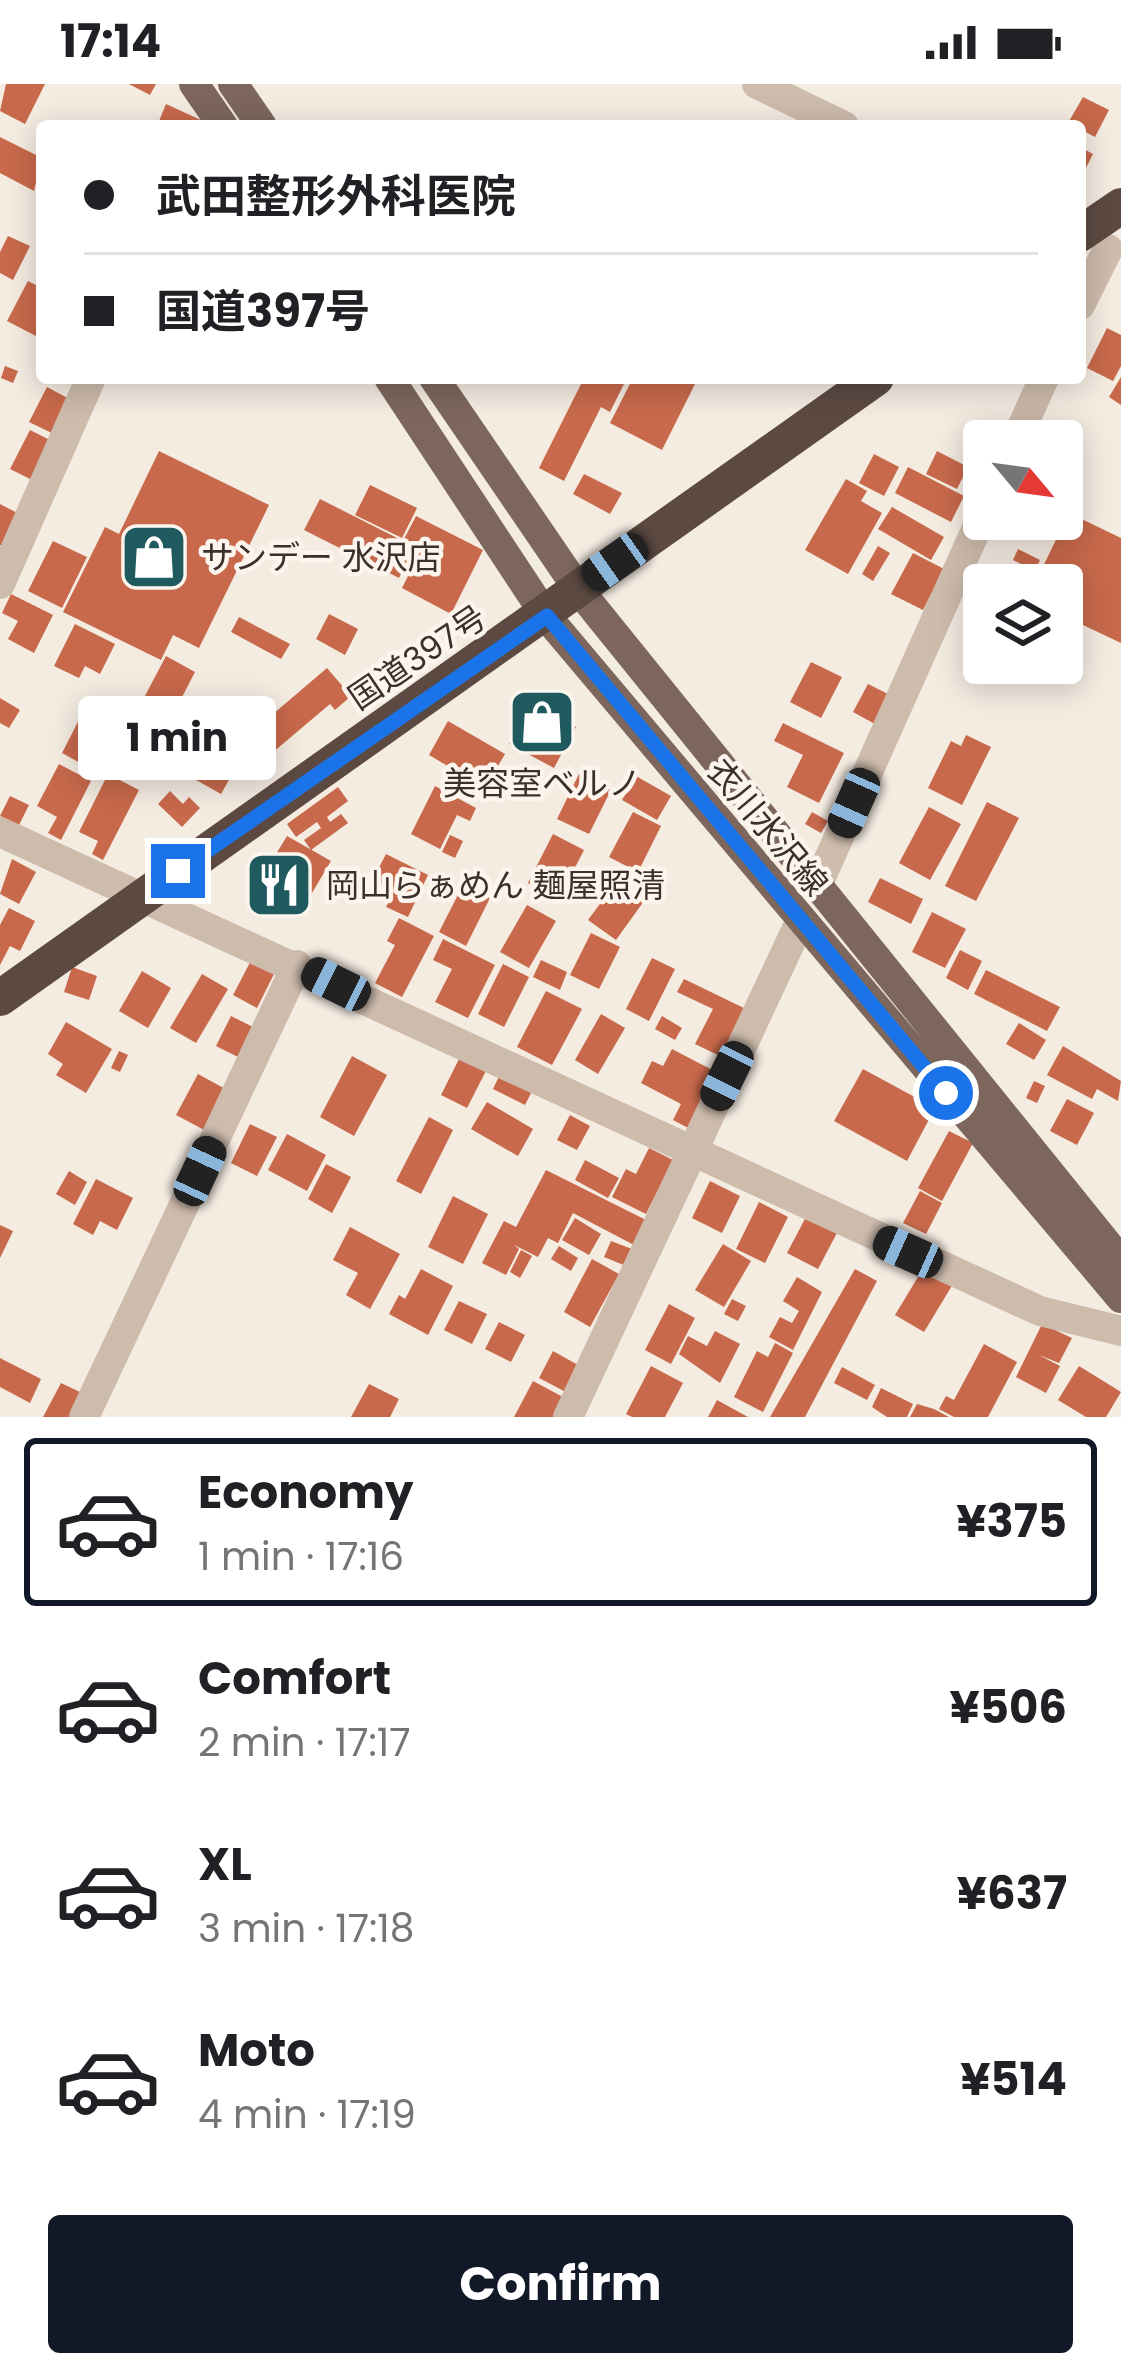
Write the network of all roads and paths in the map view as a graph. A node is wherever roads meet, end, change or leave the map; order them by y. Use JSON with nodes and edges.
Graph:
{"nodes":[{"id":1,"x":758,"y":84,"type":"edge"},
{"id":2,"x":215,"y":102,"type":"edge"},
{"id":3,"x":250,"y":120,"type":"edge"},
{"id":4,"x":832,"y":120,"type":"edge"},
{"id":5,"x":1121,"y":206,"type":"edge"},
{"id":6,"x":1097,"y":244,"type":"edge"},
{"id":7,"x":1086,"y":283,"type":"edge"},
{"id":8,"x":89,"y":384,"type":"edge"},
{"id":9,"x":393,"y":384,"type":"edge"},
{"id":10,"x":438,"y":384,"type":"edge"},
{"id":11,"x":868,"y":384,"type":"edge"},
{"id":12,"x":1041,"y":384,"type":"edge"},
{"id":13,"x":1025,"y":420,"type":"edge"},
{"id":14,"x":971,"y":540,"type":"edge"},
{"id":15,"x":0,"y":584,"type":"edge"},
{"id":16,"x":578,"y":589,"type":"junction"},
{"id":17,"x":547,"y":616,"type":"junction"},
{"id":18,"x":0,"y":832,"type":"edge"},
{"id":19,"x":817,"y":886,"type":"junction"},
{"id":20,"x":141,"y":896,"type":"junction"},
{"id":21,"x":800,"y":922,"type":"junction"},
{"id":22,"x":297,"y":965,"type":"junction"},
{"id":23,"x":0,"y":998,"type":"edge"},
{"id":24,"x":690,"y":1154,"type":"junction"},
{"id":25,"x":1121,"y":1261,"type":"edge"},
{"id":26,"x":1121,"y":1298,"type":"edge"},
{"id":27,"x":1121,"y":1331,"type":"edge"},
{"id":28,"x":84,"y":1417,"type":"edge"},
{"id":29,"x":568,"y":1417,"type":"edge"}],
"edges":[{"from":1,"to":4,"type":"street"},
{"from":2,"to":3,"type":"main road"},
{"from":5,"to":6,"type":"highway"},
{"from":6,"to":7,"type":"street"},
{"from":8,"to":15,"type":"street"},
{"from":9,"to":17,"type":"main road","name":"衣川水沢線"},
{"from":10,"to":16,"type":"main road","name":"衣川水沢線"},
{"from":11,"to":16,"type":"highway","name":"国道397号"},
{"from":12,"to":13,"type":"street"},
{"from":14,"to":19,"type":"street"},
{"from":16,"to":17,"type":"highway","name":"国道397号"},
{"from":16,"to":19,"type":"main road","name":"衣川水沢線"},
{"from":17,"to":20,"type":"highway","name":"国道397号"},
{"from":17,"to":21,"type":"main road","name":"衣川水沢線"},
{"from":18,"to":20,"type":"street"},
{"from":19,"to":25,"type":"main road","name":"衣川水沢線"},
{"from":20,"to":22,"type":"street"},
{"from":20,"to":23,"type":"highway","name":"国道397号"},
{"from":21,"to":24,"type":"street"},
{"from":21,"to":26,"type":"main road","name":"衣川水沢線"},
{"from":22,"to":24,"type":"street"},
{"from":22,"to":28,"type":"street"},
{"from":24,"to":27,"type":"street"},
{"from":24,"to":29,"type":"street"}]}
